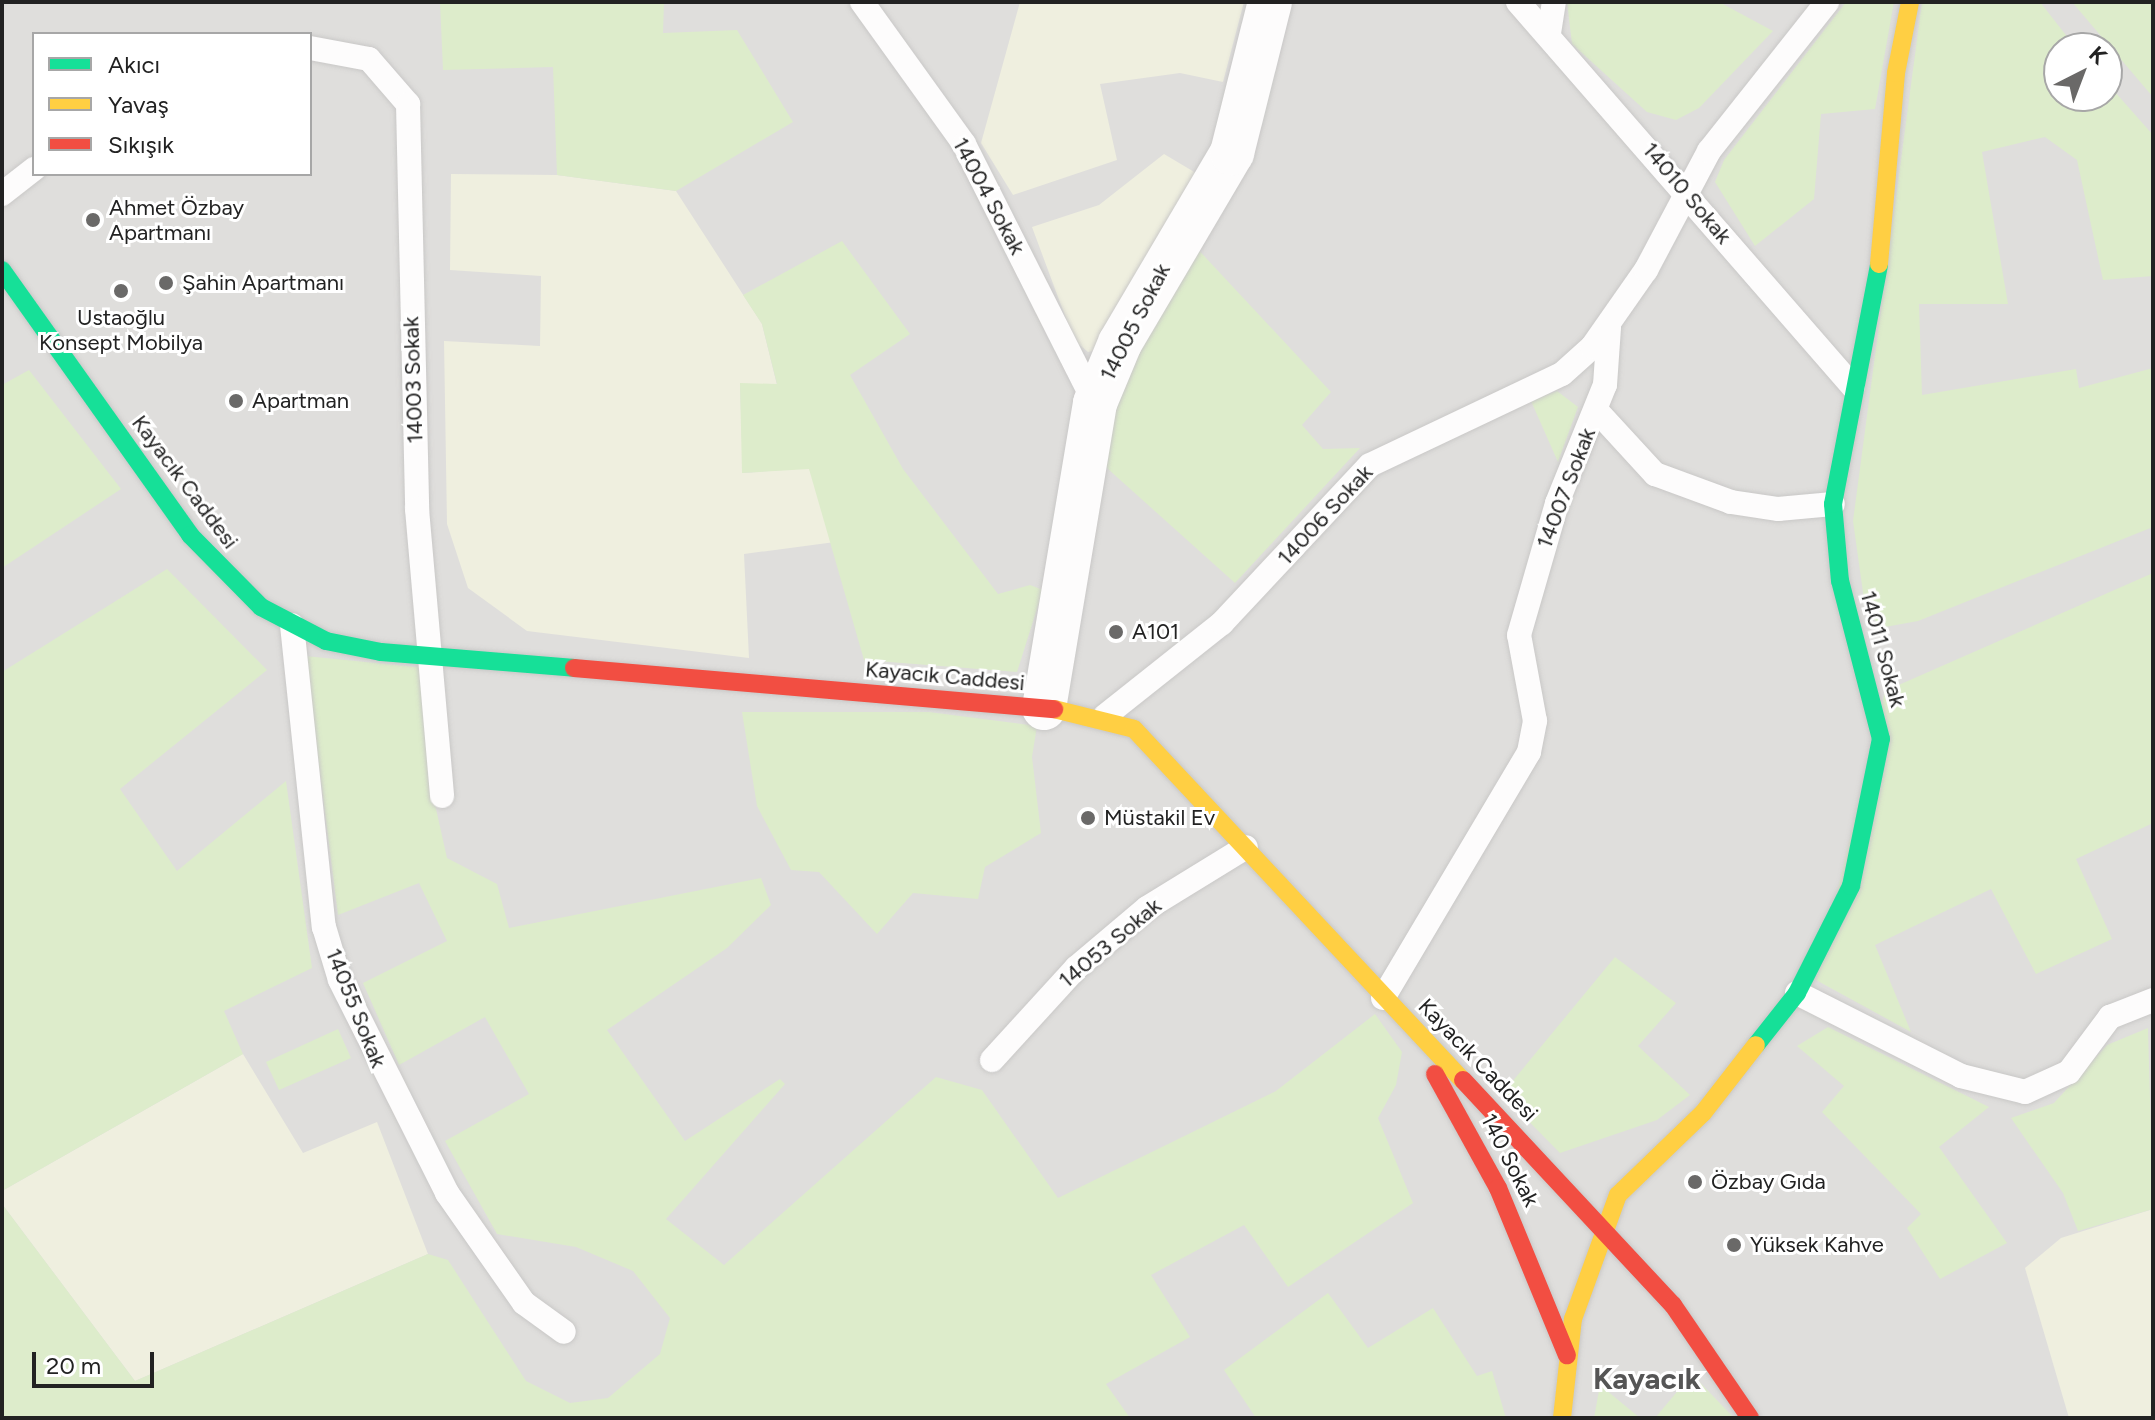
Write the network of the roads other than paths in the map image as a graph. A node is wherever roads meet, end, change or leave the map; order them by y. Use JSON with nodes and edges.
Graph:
{"nodes":[{"id":1,"x":862,"y":2,"type":"edge"},
{"id":2,"x":1270,"y":2,"type":"edge"},
{"id":3,"x":1518,"y":2,"type":"edge"},
{"id":4,"x":1554,"y":2,"type":"edge"},
{"id":5,"x":1827,"y":2,"type":"edge"},
{"id":6,"x":1910,"y":2,"type":"edge"},
{"id":7,"x":1549,"y":33,"type":"junction"},
{"id":8,"x":312,"y":48,"type":"edge"},
{"id":9,"x":32,"y":171,"type":"edge"},
{"id":10,"x":1686,"y":190,"type":"junction"},
{"id":11,"x":2,"y":194,"type":"edge"},
{"id":12,"x":2,"y":270,"type":"edge"},
{"id":13,"x":1609,"y":328,"type":"junction"},
{"id":14,"x":1853,"y":387,"type":"junction"},
{"id":15,"x":1095,"y":403,"type":"junction"},
{"id":16,"x":1597,"y":411,"type":"junction"},
{"id":17,"x":1833,"y":504,"type":"junction"},
{"id":18,"x":292,"y":625,"type":"junction"},
{"id":19,"x":432,"y":655,"type":"junction"},
{"id":20,"x":1044,"y":708,"type":"junction"},
{"id":21,"x":1105,"y":716,"type":"junction"},
{"id":22,"x":442,"y":796,"type":"dead end"},
{"id":23,"x":1246,"y":847,"type":"junction"},
{"id":24,"x":1797,"y":993,"type":"junction"},
{"id":25,"x":1383,"y":998,"type":"junction"},
{"id":26,"x":2153,"y":1000,"type":"edge"},
{"id":27,"x":992,"y":1060,"type":"dead end"},
{"id":28,"x":1602,"y":1227,"type":"junction"},
{"id":29,"x":564,"y":1332,"type":"dead end"},
{"id":30,"x":1568,"y":1357,"type":"junction"},
{"id":31,"x":1562,"y":1418,"type":"edge"},
{"id":32,"x":1750,"y":1418,"type":"edge"}],
"edges":[{"from":1,"to":15,"type":"lane","name":"14004 Sokak"},
{"from":2,"to":15,"type":"street","name":"14005 Sokak"},
{"from":3,"to":7,"type":"lane","name":"14010 Sokak"},
{"from":4,"to":7,"type":"lane"},
{"from":5,"to":10,"type":"lane","name":"14007 Sokak"},
{"from":6,"to":14,"type":"main road","name":"14011 Sokak"},
{"from":7,"to":10,"type":"lane","name":"14010 Sokak"},
{"from":8,"to":19,"type":"lane","name":"14003 Sokak"},
{"from":9,"to":11,"type":"lane"},
{"from":10,"to":13,"type":"lane","name":"14007 Sokak"},
{"from":10,"to":14,"type":"lane","name":"14010 Sokak"},
{"from":12,"to":18,"type":"main road","name":"Kayacık Caddesi"},
{"from":13,"to":16,"type":"lane","name":"14007 Sokak"},
{"from":13,"to":21,"type":"lane","name":"14006 Sokak"},
{"from":14,"to":17,"type":"main road","name":"14011 Sokak"},
{"from":15,"to":20,"type":"street","name":"14005 Sokak"},
{"from":16,"to":17,"type":"lane"},
{"from":16,"to":25,"type":"lane","name":"14007 Sokak"},
{"from":17,"to":24,"type":"main road","name":"14011 Sokak"},
{"from":18,"to":19,"type":"main road","name":"Kayacık Caddesi"},
{"from":18,"to":29,"type":"lane","name":"14055 Sokak"},
{"from":19,"to":20,"type":"main road","name":"Kayacık Caddesi"},
{"from":19,"to":22,"type":"lane","name":"14003 Sokak"},
{"from":20,"to":21,"type":"main road","name":"Kayacık Caddesi"},
{"from":21,"to":23,"type":"main road","name":"Kayacık Caddesi"},
{"from":23,"to":25,"type":"main road","name":"Kayacık Caddesi"},
{"from":23,"to":27,"type":"lane","name":"14053 Sokak"},
{"from":24,"to":26,"type":"lane"},
{"from":24,"to":28,"type":"main road","name":"14011 Sokak"},
{"from":25,"to":28,"type":"main road","name":"Kayacık Caddesi"},
{"from":25,"to":30,"type":"main road","name":"140 Sokak"},
{"from":28,"to":30,"type":"main road","name":"140 Sokak"},
{"from":28,"to":32,"type":"main road","name":"Kayacık Caddesi"},
{"from":30,"to":31,"type":"main road","name":"140 Sokak"}]}
